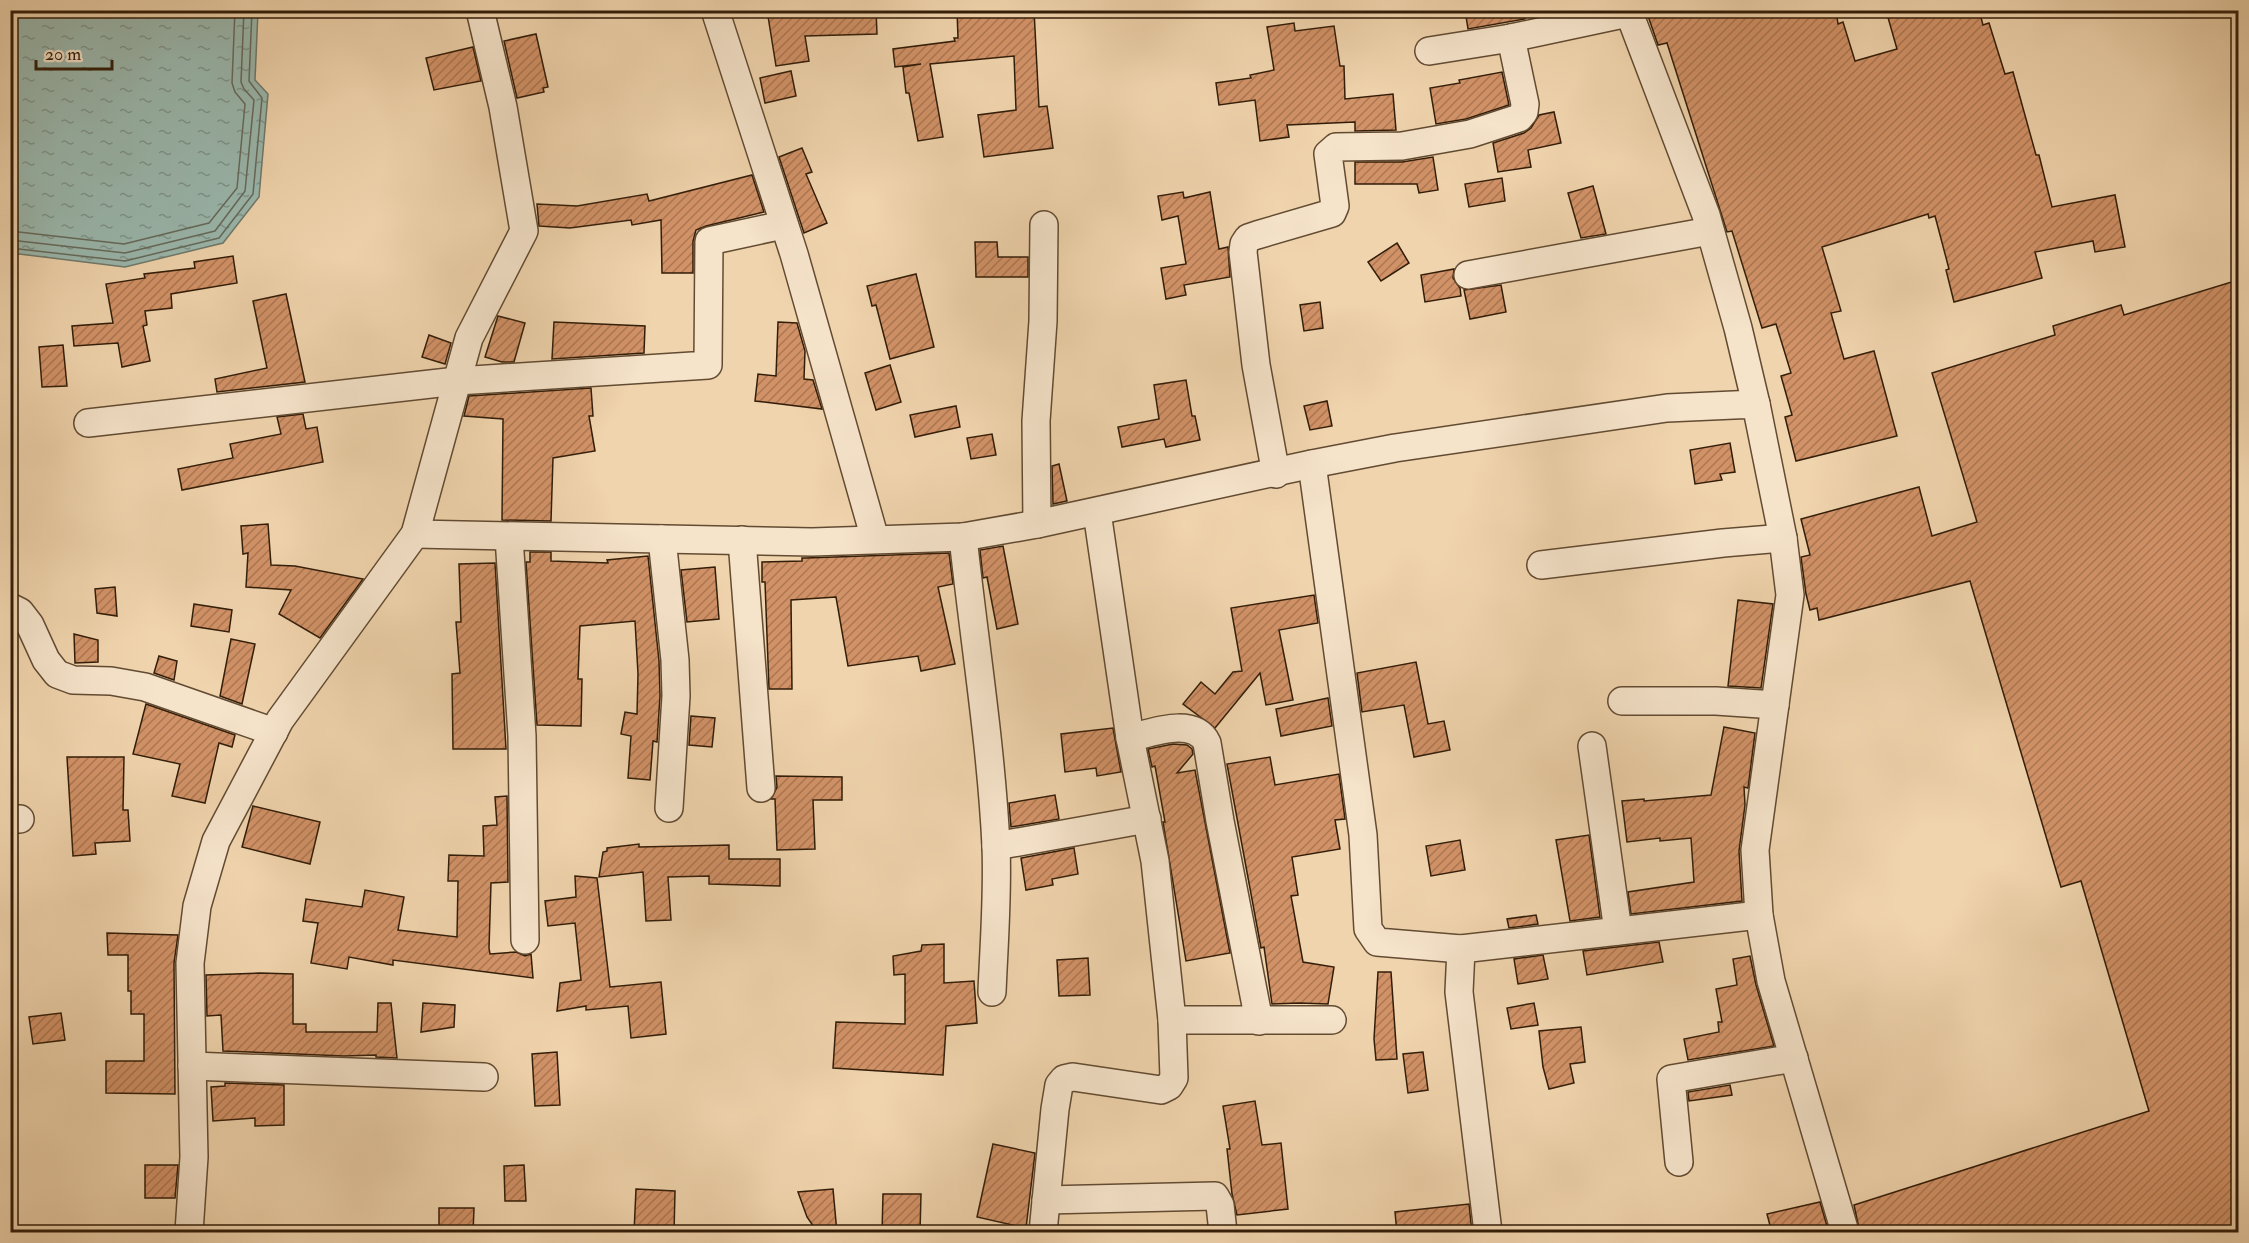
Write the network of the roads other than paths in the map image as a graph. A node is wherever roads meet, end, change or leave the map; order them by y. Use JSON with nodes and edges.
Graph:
{"nodes":[{"id":1,"x":480,"y":10,"type":"edge"},
{"id":2,"x":715,"y":10,"type":"edge"},
{"id":3,"x":1628,"y":12,"type":"edge"},
{"id":4,"x":1511,"y":38,"type":"junction"},
{"id":5,"x":1429,"y":51,"type":"dead end"},
{"id":6,"x":783,"y":225,"type":"junction"},
{"id":7,"x":1044,"y":225,"type":"dead end"},
{"id":8,"x":1710,"y":231,"type":"junction"},
{"id":9,"x":1468,"y":275,"type":"dead end"},
{"id":10,"x":457,"y":381,"type":"junction"},
{"id":11,"x":1756,"y":404,"type":"junction"},
{"id":12,"x":88,"y":423,"type":"dead end"},
{"id":13,"x":1312,"y":464,"type":"junction"},
{"id":14,"x":1275,"y":474,"type":"junction"},
{"id":15,"x":1097,"y":512,"type":"junction"},
{"id":16,"x":1037,"y":524,"type":"junction"},
{"id":17,"x":415,"y":534,"type":"junction"},
{"id":18,"x":509,"y":537,"type":"junction"},
{"id":19,"x":963,"y":537,"type":"junction"},
{"id":20,"x":1784,"y":538,"type":"junction"},
{"id":21,"x":662,"y":539,"type":"junction"},
{"id":22,"x":875,"y":539,"type":"junction"},
{"id":23,"x":742,"y":540,"type":"junction"},
{"id":24,"x":1541,"y":565,"type":"dead end"},
{"id":25,"x":10,"y":607,"type":"edge"},
{"id":26,"x":1622,"y":702,"type":"dead end"},
{"id":27,"x":1775,"y":705,"type":"junction"},
{"id":28,"x":274,"y":732,"type":"junction"},
{"id":29,"x":1130,"y":738,"type":"junction"},
{"id":30,"x":1592,"y":746,"type":"dead end"},
{"id":31,"x":761,"y":788,"type":"dead end"},
{"id":32,"x":669,"y":808,"type":"dead end"},
{"id":33,"x":1146,"y":819,"type":"junction"},
{"id":34,"x":996,"y":846,"type":"junction"},
{"id":35,"x":1759,"y":915,"type":"junction"},
{"id":36,"x":1618,"y":931,"type":"junction"},
{"id":37,"x":525,"y":939,"type":"dead end"},
{"id":38,"x":1461,"y":949,"type":"junction"},
{"id":39,"x":992,"y":992,"type":"dead end"},
{"id":40,"x":1172,"y":1020,"type":"junction"},
{"id":41,"x":1332,"y":1020,"type":"dead end"},
{"id":42,"x":1259,"y":1021,"type":"junction"},
{"id":43,"x":1794,"y":1059,"type":"junction"},
{"id":44,"x":192,"y":1066,"type":"junction"},
{"id":45,"x":484,"y":1077,"type":"dead end"},
{"id":46,"x":1679,"y":1162,"type":"dead end"},
{"id":47,"x":1046,"y":1200,"type":"junction"},
{"id":48,"x":189,"y":1233,"type":"edge"},
{"id":49,"x":1043,"y":1233,"type":"edge"},
{"id":50,"x":1223,"y":1233,"type":"edge"},
{"id":51,"x":1488,"y":1233,"type":"edge"},
{"id":52,"x":1845,"y":1233,"type":"edge"}],
"edges":[{"from":1,"to":10,"type":"street"},
{"from":2,"to":6,"type":"street"},
{"from":3,"to":4,"type":"street"},
{"from":3,"to":8,"type":"street"},
{"from":4,"to":5,"type":"street"},
{"from":4,"to":14,"type":"street"},
{"from":6,"to":10,"type":"street"},
{"from":6,"to":22,"type":"street"},
{"from":7,"to":16,"type":"street"},
{"from":8,"to":9,"type":"street"},
{"from":8,"to":11,"type":"street"},
{"from":10,"to":12,"type":"street"},
{"from":10,"to":17,"type":"street"},
{"from":11,"to":13,"type":"street"},
{"from":11,"to":20,"type":"street"},
{"from":13,"to":14,"type":"street"},
{"from":13,"to":38,"type":"street"},
{"from":14,"to":15,"type":"street"},
{"from":15,"to":16,"type":"street"},
{"from":15,"to":29,"type":"street"},
{"from":16,"to":19,"type":"street"},
{"from":17,"to":18,"type":"street"},
{"from":17,"to":28,"type":"street"},
{"from":18,"to":21,"type":"street"},
{"from":18,"to":37,"type":"street"},
{"from":19,"to":22,"type":"street"},
{"from":19,"to":34,"type":"street"},
{"from":20,"to":24,"type":"street"},
{"from":20,"to":27,"type":"street"},
{"from":21,"to":23,"type":"street"},
{"from":21,"to":32,"type":"street"},
{"from":22,"to":23,"type":"street"},
{"from":23,"to":31,"type":"street"},
{"from":25,"to":28,"type":"street"},
{"from":26,"to":27,"type":"street"},
{"from":27,"to":35,"type":"street"},
{"from":28,"to":44,"type":"street"},
{"from":29,"to":33,"type":"street"},
{"from":29,"to":42,"type":"street"},
{"from":30,"to":36,"type":"street"},
{"from":33,"to":34,"type":"street"},
{"from":33,"to":40,"type":"street"},
{"from":34,"to":39,"type":"street"},
{"from":35,"to":36,"type":"street"},
{"from":35,"to":43,"type":"street"},
{"from":36,"to":38,"type":"street"},
{"from":38,"to":51,"type":"street"},
{"from":40,"to":42,"type":"street"},
{"from":40,"to":47,"type":"street"},
{"from":41,"to":42,"type":"street"},
{"from":43,"to":46,"type":"street"},
{"from":43,"to":52,"type":"street"},
{"from":44,"to":45,"type":"street"},
{"from":44,"to":48,"type":"street"},
{"from":47,"to":49,"type":"street"},
{"from":47,"to":50,"type":"street"}]}
